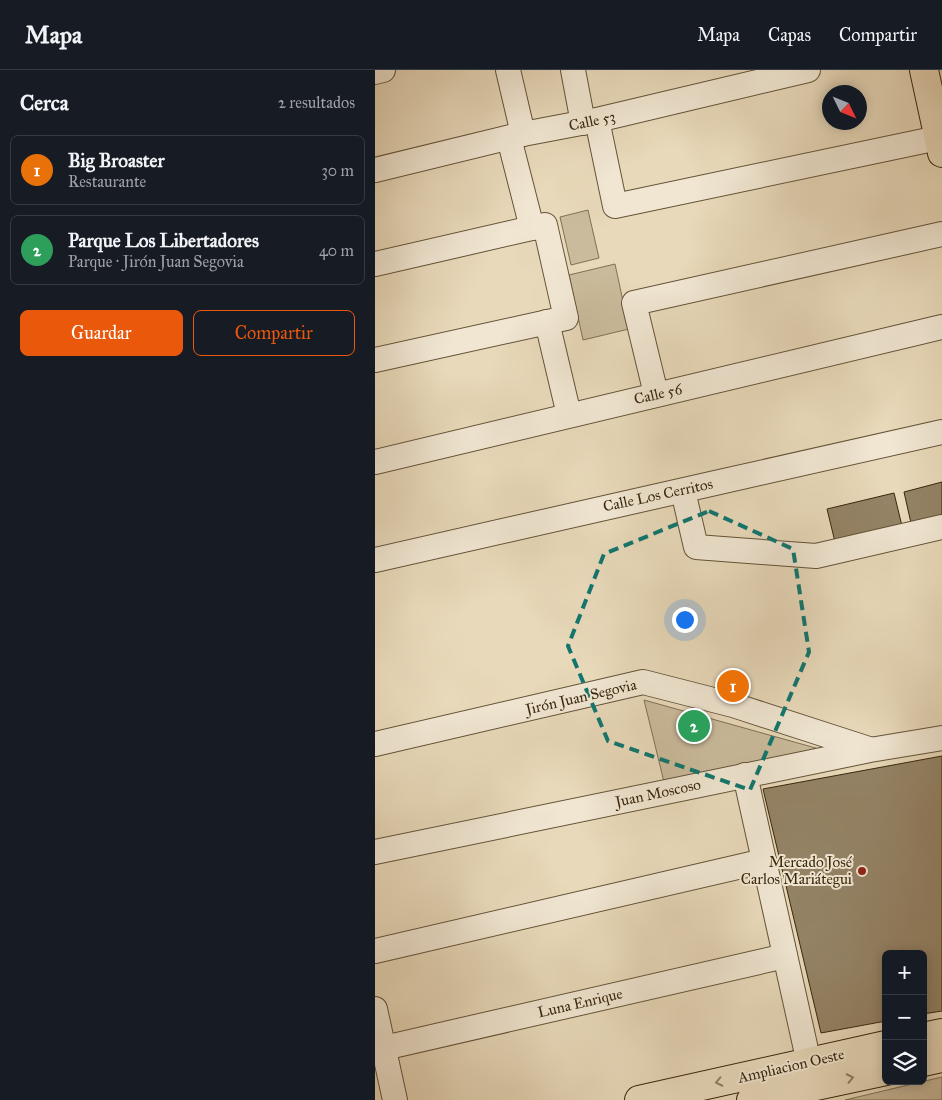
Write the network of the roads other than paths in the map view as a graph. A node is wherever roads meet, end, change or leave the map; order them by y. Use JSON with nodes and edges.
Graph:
{"nodes":[{"id":1,"x":383,"y":70,"type":"edge"},
{"id":2,"x":508,"y":70,"type":"edge"},
{"id":3,"x":573,"y":70,"type":"edge"},
{"id":4,"x":808,"y":70,"type":"edge"},
{"id":5,"x":924,"y":70,"type":"edge"},
{"id":6,"x":375,"y":72,"type":"edge"},
{"id":7,"x":590,"y":122,"type":"junction"},
{"id":8,"x":516,"y":136,"type":"junction"},
{"id":9,"x":940,"y":146,"type":"edge"},
{"id":10,"x":375,"y":170,"type":"edge"},
{"id":11,"x":538,"y":226,"type":"junction"},
{"id":12,"x":942,"y":234,"type":"edge"},
{"id":13,"x":375,"y":264,"type":"edge"},
{"id":14,"x":556,"y":320,"type":"junction"},
{"id":15,"x":942,"y":327,"type":"edge"},
{"id":16,"x":375,"y":360,"type":"edge"},
{"id":17,"x":656,"y":394,"type":"junction"},
{"id":18,"x":569,"y":415,"type":"junction"},
{"id":19,"x":942,"y":432,"type":"edge"},
{"id":20,"x":375,"y":462,"type":"edge"},
{"id":21,"x":683,"y":491,"type":"junction"},
{"id":22,"x":942,"y":527,"type":"edge"},
{"id":23,"x":375,"y":560,"type":"edge"},
{"id":24,"x":942,"y":738,"type":"edge"},
{"id":25,"x":375,"y":744,"type":"edge"},
{"id":26,"x":870,"y":750,"type":"junction"},
{"id":27,"x":745,"y":775,"type":"junction"},
{"id":28,"x":375,"y":852,"type":"edge"},
{"id":29,"x":764,"y":861,"type":"junction"},
{"id":30,"x":375,"y":951,"type":"edge"},
{"id":31,"x":785,"y":956,"type":"junction"},
{"id":32,"x":375,"y":1009,"type":"edge"},
{"id":33,"x":942,"y":1032,"type":"edge"},
{"id":34,"x":927,"y":1036,"type":"edge"},
{"id":35,"x":882,"y":1047,"type":"edge"},
{"id":36,"x":379,"y":1049,"type":"edge"},
{"id":37,"x":942,"y":1058,"type":"edge"},
{"id":38,"x":927,"y":1061,"type":"edge"},
{"id":39,"x":882,"y":1071,"type":"edge"},
{"id":40,"x":811,"y":1074,"type":"junction"},
{"id":41,"x":756,"y":1093,"type":"edge"},
{"id":42,"x":395,"y":1100,"type":"edge"},
{"id":43,"x":639,"y":1100,"type":"edge"}],
"edges":[{"from":1,"to":6,"type":"street"},
{"from":2,"to":8,"type":"street"},
{"from":3,"to":7,"type":"street"},
{"from":4,"to":7,"type":"street","name":"Calle 53"},
{"from":5,"to":9,"type":"main road"},
{"from":7,"to":8,"type":"street","name":"Calle 53"},
{"from":7,"to":9,"type":"street"},
{"from":8,"to":10,"type":"street","name":"Calle 53"},
{"from":8,"to":11,"type":"street"},
{"from":11,"to":13,"type":"street"},
{"from":11,"to":14,"type":"street"},
{"from":12,"to":17,"type":"street"},
{"from":14,"to":16,"type":"street"},
{"from":14,"to":18,"type":"street"},
{"from":15,"to":17,"type":"street","name":"Calle 56"},
{"from":17,"to":18,"type":"street","name":"Calle 56"},
{"from":18,"to":20,"type":"street","name":"Calle 56"},
{"from":19,"to":21,"type":"street","name":"Calle Los Cerritos"},
{"from":21,"to":22,"type":"street"},
{"from":21,"to":23,"type":"street","name":"Calle Los Cerritos"},
{"from":24,"to":26,"type":"street","name":"Juan Moscoso"},
{"from":25,"to":26,"type":"street","name":"Jirón Juan Segovia"},
{"from":26,"to":27,"type":"street","name":"Juan Moscoso"},
{"from":27,"to":28,"type":"street","name":"Juan Moscoso"},
{"from":27,"to":29,"type":"street"},
{"from":29,"to":30,"type":"street"},
{"from":29,"to":31,"type":"street"},
{"from":31,"to":36,"type":"street","name":"Luna Enrique"},
{"from":31,"to":40,"type":"street"},
{"from":32,"to":36,"type":"street"},
{"from":33,"to":34,"type":"main road"},
{"from":35,"to":40,"type":"main road","name":"Ampliacion Oeste"},
{"from":36,"to":42,"type":"street"},
{"from":37,"to":38,"type":"main road"},
{"from":40,"to":39,"type":"main road","name":"Ampliacion Oeste","one_way":true},
{"from":40,"to":41,"type":"main road","name":"Ampliacion Oeste"},
{"from":41,"to":43,"type":"main road","name":"Ampliacion Oeste","one_way":true}]}
